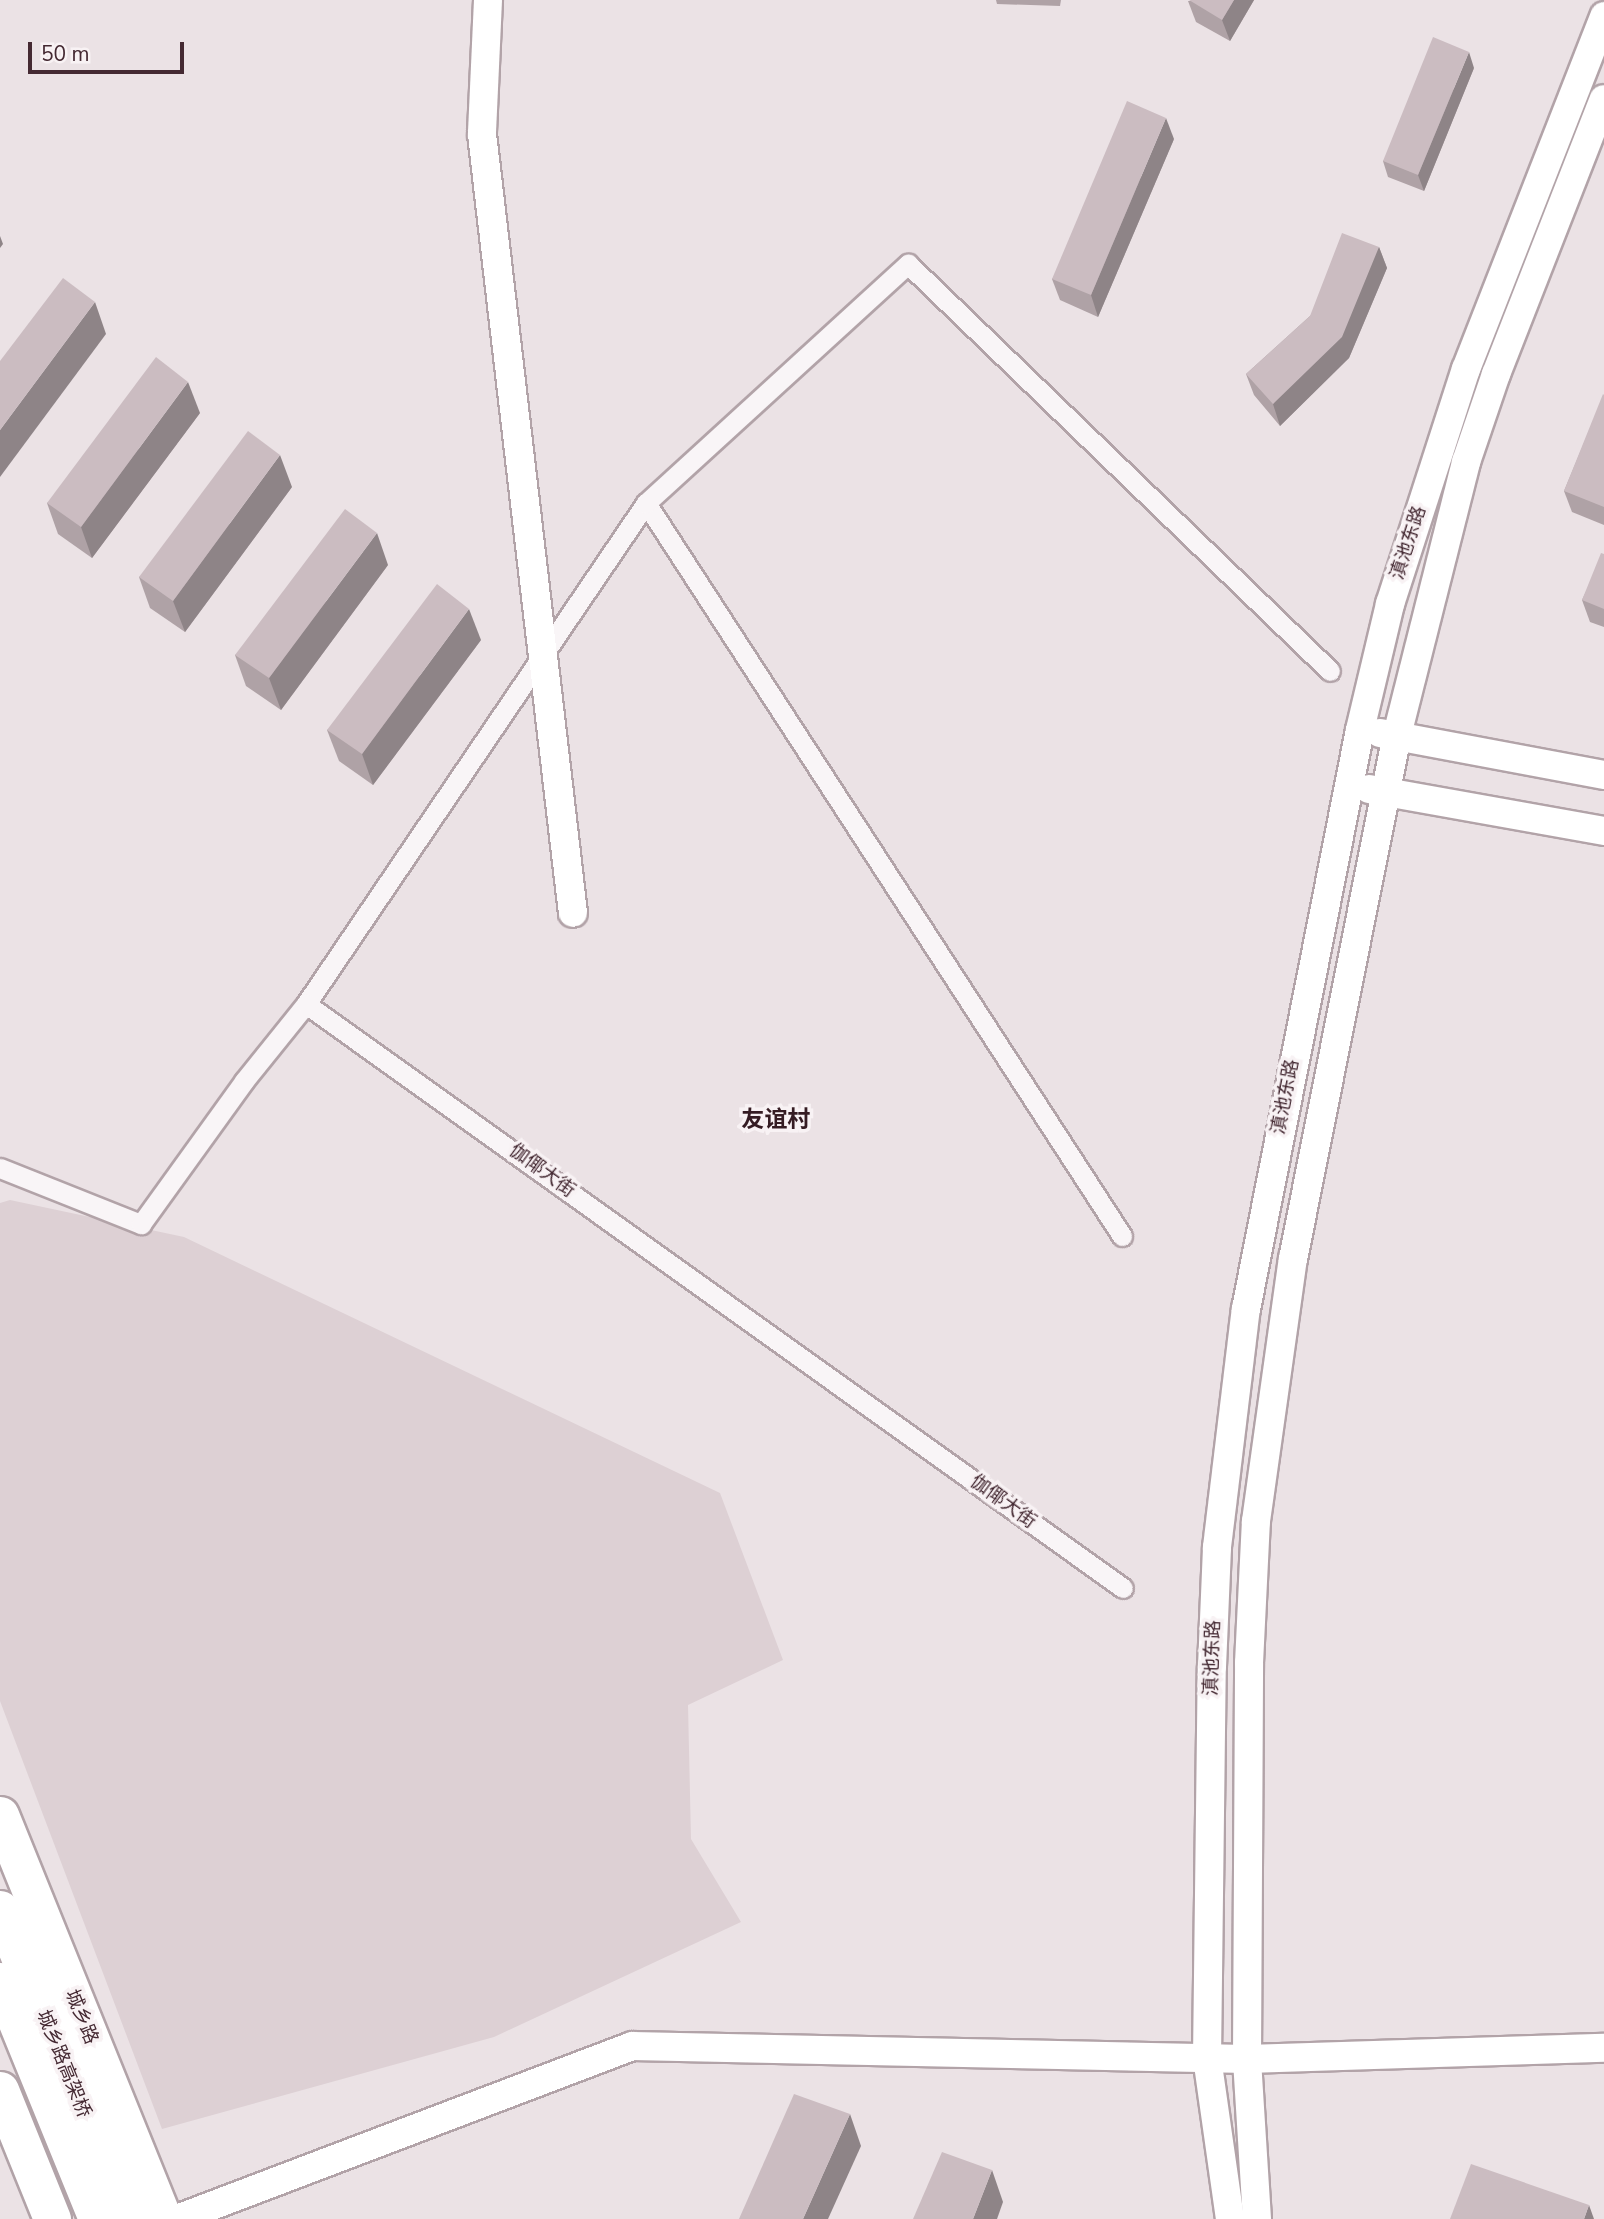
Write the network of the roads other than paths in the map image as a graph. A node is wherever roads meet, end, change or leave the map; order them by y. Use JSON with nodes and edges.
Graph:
{"nodes":[{"id":1,"x":488,"y":0,"type":"edge"},
{"id":2,"x":1604,"y":16,"type":"edge"},
{"id":3,"x":1604,"y":99,"type":"edge"},
{"id":4,"x":646,"y":503,"type":"junction"},
{"id":5,"x":1330,"y":671,"type":"dead end"},
{"id":6,"x":1360,"y":730,"type":"junction"},
{"id":7,"x":1397,"y":735,"type":"junction"},
{"id":8,"x":1604,"y":775,"type":"edge"},
{"id":9,"x":1349,"y":785,"type":"junction"},
{"id":10,"x":1386,"y":792,"type":"junction"},
{"id":11,"x":1604,"y":831,"type":"edge"},
{"id":12,"x":573,"y":913,"type":"dead end"},
{"id":13,"x":306,"y":1004,"type":"junction"},
{"id":14,"x":0,"y":1168,"type":"edge"},
{"id":15,"x":1122,"y":1236,"type":"dead end"},
{"id":16,"x":1124,"y":1588,"type":"dead end"},
{"id":17,"x":0,"y":1815,"type":"edge"},
{"id":18,"x":0,"y":1909,"type":"edge"},
{"id":19,"x":0,"y":1981,"type":"edge"},
{"id":20,"x":1604,"y":2048,"type":"edge"},
{"id":21,"x":1207,"y":2057,"type":"junction"},
{"id":22,"x":1247,"y":2059,"type":"junction"},
{"id":23,"x":0,"y":2090,"type":"edge"},
{"id":24,"x":52,"y":2219,"type":"edge"},
{"id":25,"x":97,"y":2219,"type":"edge"},
{"id":26,"x":125,"y":2219,"type":"edge"},
{"id":27,"x":163,"y":2219,"type":"edge"},
{"id":28,"x":177,"y":2219,"type":"edge"},
{"id":29,"x":1230,"y":2219,"type":"edge"},
{"id":30,"x":1257,"y":2219,"type":"edge"}],
"edges":[{"from":1,"to":12,"type":"street"},
{"from":2,"to":6,"type":"street","name":"滇池东路"},
{"from":3,"to":7,"type":"street","name":"滇池东路"},
{"from":4,"to":5,"type":"street"},
{"from":4,"to":13,"type":"street"},
{"from":4,"to":15,"type":"street"},
{"from":6,"to":7,"type":"street"},
{"from":6,"to":9,"type":"street","name":"滇池东路"},
{"from":7,"to":8,"type":"street"},
{"from":7,"to":10,"type":"street","name":"滇池东路"},
{"from":9,"to":10,"type":"street"},
{"from":9,"to":21,"type":"street","name":"滇池东路"},
{"from":10,"to":11,"type":"street"},
{"from":10,"to":22,"type":"street","name":"滇池东路"},
{"from":13,"to":14,"type":"street"},
{"from":13,"to":16,"type":"street","name":"伽倻大街"},
{"from":17,"to":27,"type":"highway","name":"城乡路"},
{"from":18,"to":26,"type":"highway","name":"城乡路高架桥"},
{"from":19,"to":25,"type":"highway","name":"城乡路高架桥"},
{"from":20,"to":22,"type":"street"},
{"from":21,"to":22,"type":"street"},
{"from":21,"to":28,"type":"street"},
{"from":21,"to":29,"type":"street","name":"滇池东路"},
{"from":22,"to":30,"type":"street","name":"滇池东路"},
{"from":23,"to":24,"type":"highway"}]}
